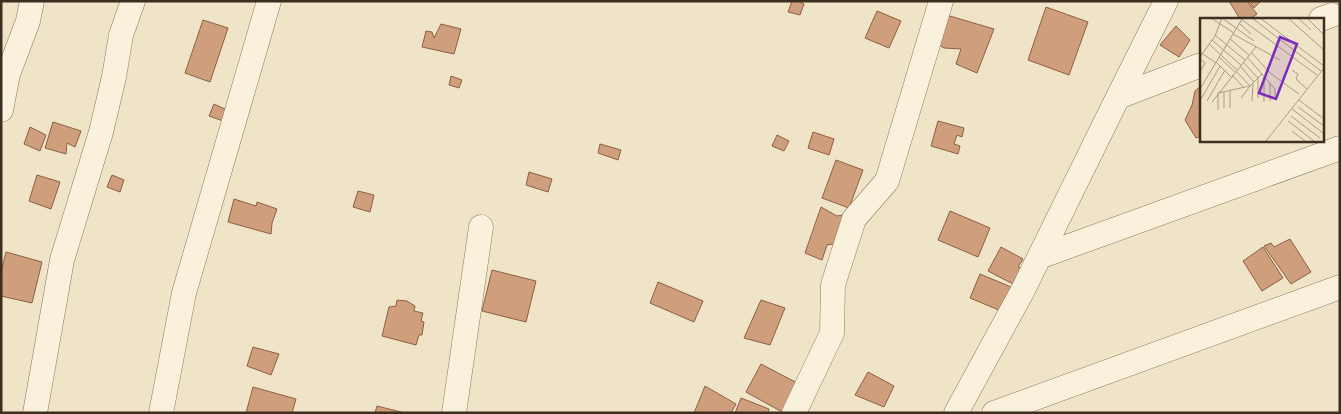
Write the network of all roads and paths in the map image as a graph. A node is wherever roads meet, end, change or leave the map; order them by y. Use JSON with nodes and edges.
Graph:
{"nodes":[{"id":1,"x":32,"y":1,"type":"edge"},
{"id":2,"x":133,"y":1,"type":"edge"},
{"id":3,"x":269,"y":1,"type":"edge"},
{"id":4,"x":941,"y":1,"type":"edge"},
{"id":5,"x":1166,"y":1,"type":"edge"},
{"id":6,"x":1200,"y":65,"type":"edge"},
{"id":7,"x":1118,"y":97,"type":"junction"},
{"id":8,"x":1,"y":110,"type":"edge"},
{"id":9,"x":1340,"y":148,"type":"edge"},
{"id":10,"x":481,"y":227,"type":"dead end"},
{"id":11,"x":1040,"y":256,"type":"junction"},
{"id":12,"x":1340,"y":287,"type":"edge"},
{"id":13,"x":35,"y":413,"type":"edge"},
{"id":14,"x":161,"y":413,"type":"edge"},
{"id":15,"x":454,"y":413,"type":"edge"},
{"id":16,"x":794,"y":413,"type":"edge"},
{"id":17,"x":956,"y":413,"type":"edge"},
{"id":18,"x":994,"y":413,"type":"edge"}],
"edges":[{"from":1,"to":8,"type":"street"},
{"from":2,"to":13,"type":"street"},
{"from":3,"to":14,"type":"street"},
{"from":4,"to":16,"type":"street"},
{"from":5,"to":7,"type":"street"},
{"from":6,"to":7,"type":"street"},
{"from":7,"to":11,"type":"street"},
{"from":9,"to":11,"type":"street"},
{"from":10,"to":15,"type":"street"},
{"from":11,"to":17,"type":"street"},
{"from":12,"to":18,"type":"street"}]}
